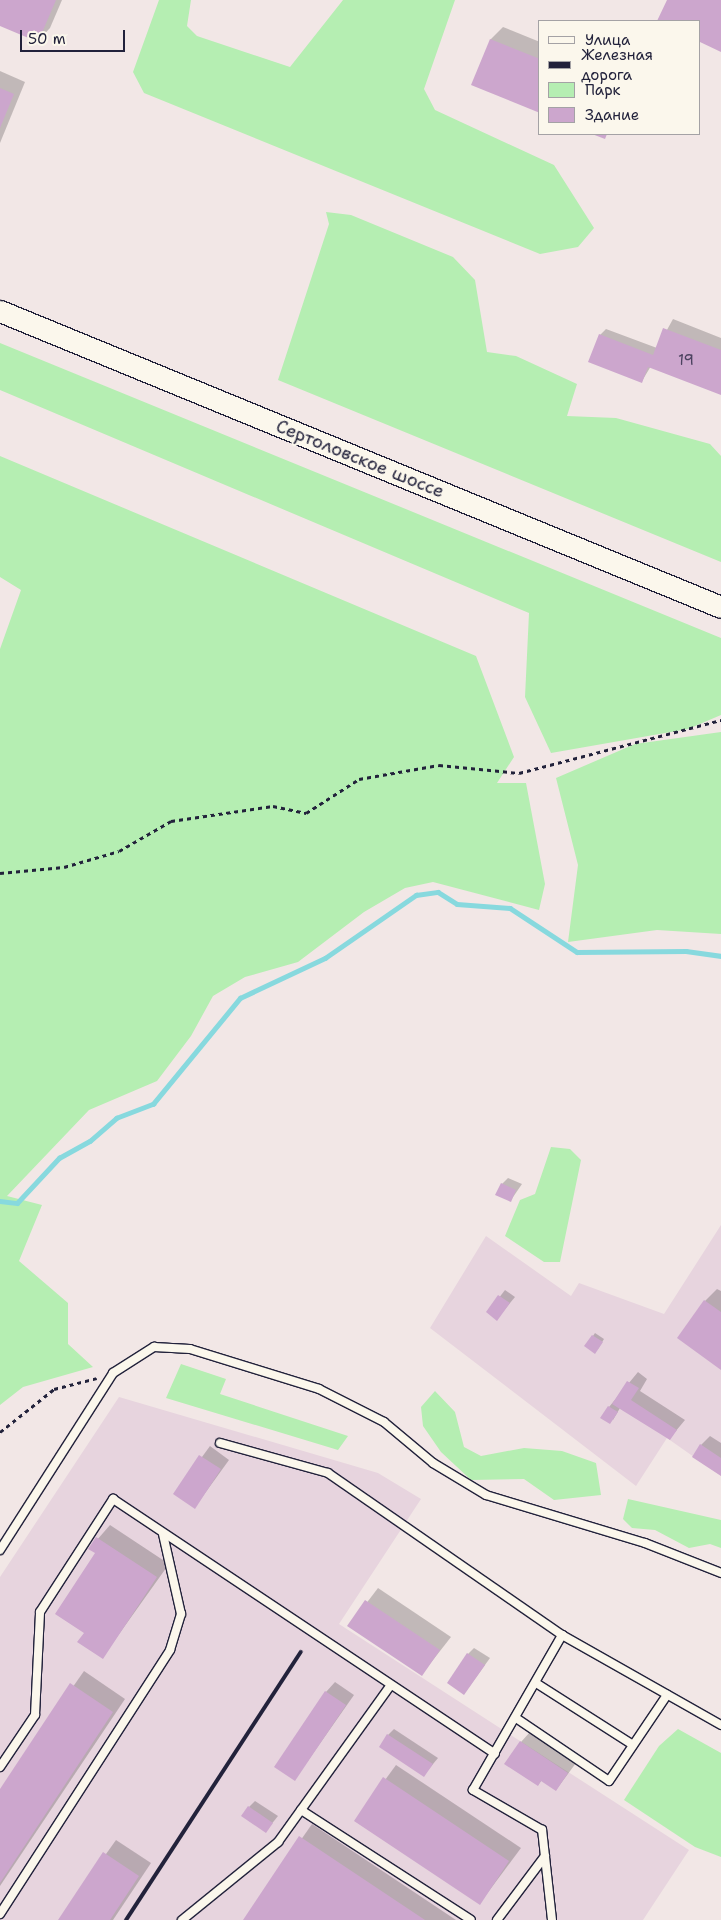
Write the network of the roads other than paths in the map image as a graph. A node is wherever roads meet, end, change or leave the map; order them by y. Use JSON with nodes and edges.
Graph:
{"nodes":[{"id":1,"x":0,"y":311,"type":"edge"},
{"id":2,"x":721,"y":607,"type":"edge"},
{"id":3,"x":220,"y":1443,"type":"dead end"},
{"id":4,"x":163,"y":1534,"type":"junction"},
{"id":5,"x":0,"y":1550,"type":"edge"},
{"id":6,"x":721,"y":1573,"type":"edge"},
{"id":7,"x":562,"y":1635,"type":"junction"},
{"id":8,"x":536,"y":1683,"type":"junction"},
{"id":9,"x":391,"y":1686,"type":"junction"},
{"id":10,"x":667,"y":1695,"type":"junction"},
{"id":11,"x":516,"y":1718,"type":"junction"},
{"id":12,"x":721,"y":1725,"type":"edge"},
{"id":13,"x":633,"y":1744,"type":"junction"},
{"id":14,"x":495,"y":1754,"type":"junction"},
{"id":15,"x":0,"y":1767,"type":"edge"},
{"id":16,"x":301,"y":1810,"type":"junction"},
{"id":17,"x":545,"y":1856,"type":"junction"},
{"id":18,"x":0,"y":1914,"type":"edge"},
{"id":19,"x":182,"y":1920,"type":"edge"},
{"id":20,"x":471,"y":1920,"type":"edge"},
{"id":21,"x":497,"y":1920,"type":"edge"},
{"id":22,"x":552,"y":1920,"type":"edge"}],
"edges":[{"from":1,"to":2,"type":"main road","name":"Сертоловское шоссе"},
{"from":3,"to":7,"type":"lane"},
{"from":4,"to":9,"type":"lane"},
{"from":4,"to":15,"type":"lane"},
{"from":4,"to":18,"type":"lane"},
{"from":5,"to":6,"type":"lane"},
{"from":7,"to":8,"type":"lane"},
{"from":7,"to":10,"type":"lane"},
{"from":8,"to":11,"type":"lane"},
{"from":8,"to":13,"type":"lane"},
{"from":9,"to":14,"type":"lane"},
{"from":9,"to":16,"type":"lane"},
{"from":10,"to":12,"type":"lane"},
{"from":10,"to":13,"type":"lane"},
{"from":11,"to":13,"type":"lane"},
{"from":11,"to":14,"type":"lane"},
{"from":14,"to":17,"type":"lane"},
{"from":16,"to":19,"type":"lane"},
{"from":16,"to":20,"type":"lane"},
{"from":17,"to":21,"type":"lane"},
{"from":17,"to":22,"type":"lane"}]}
